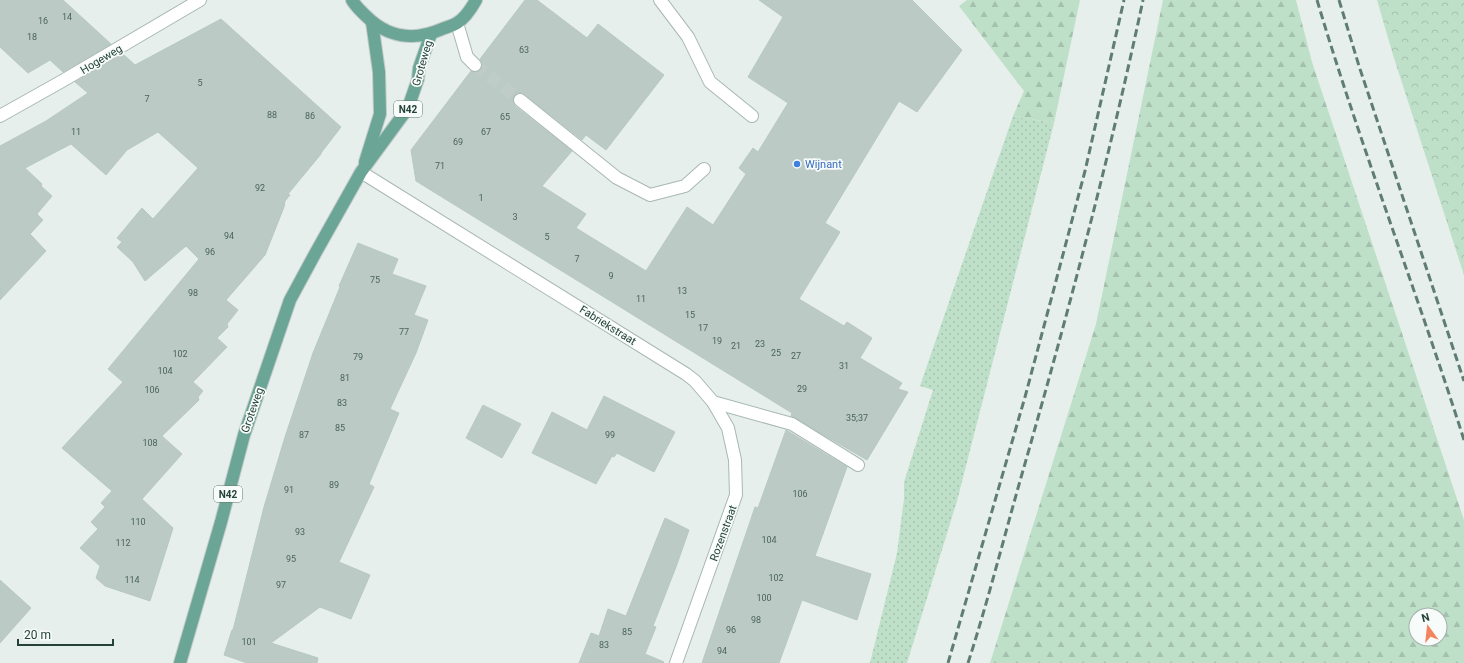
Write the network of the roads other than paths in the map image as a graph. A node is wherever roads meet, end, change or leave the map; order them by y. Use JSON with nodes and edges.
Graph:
{"nodes":[{"id":1,"x":200,"y":0,"type":"edge"},
{"id":2,"x":352,"y":0,"type":"edge"},
{"id":3,"x":476,"y":0,"type":"edge"},
{"id":4,"x":660,"y":0,"type":"edge"},
{"id":5,"x":372,"y":22,"type":"junction"},
{"id":6,"x":457,"y":23,"type":"junction"},
{"id":7,"x":431,"y":34,"type":"junction"},
{"id":8,"x":476,"y":65,"type":"tunnel mouth"},
{"id":9,"x":520,"y":100,"type":"tunnel mouth"},
{"id":10,"x":0,"y":116,"type":"edge"},
{"id":11,"x":752,"y":116,"type":"dead end"},
{"id":12,"x":704,"y":170,"type":"dead end"},
{"id":13,"x":361,"y":172,"type":"junction"},
{"id":14,"x":713,"y":402,"type":"junction"},
{"id":15,"x":858,"y":465,"type":"dead end"},
{"id":16,"x":180,"y":663,"type":"edge"},
{"id":17,"x":676,"y":663,"type":"edge"}],
"edges":[{"from":1,"to":10,"type":"street","name":"Hogeweg"},
{"from":2,"to":5,"type":"main road","name":"Groteweg"},
{"from":3,"to":6,"type":"main road","name":"Groteweg"},
{"from":4,"to":11,"type":"street"},
{"from":5,"to":7,"type":"main road","name":"Groteweg"},
{"from":5,"to":13,"type":"main road","name":"Groteweg","number":"N42"},
{"from":6,"to":7,"type":"main road","name":"Groteweg"},
{"from":6,"to":8,"type":"street"},
{"from":7,"to":13,"type":"main road","name":"Groteweg","number":"N42"},
{"from":9,"to":12,"type":"street"},
{"from":13,"to":14,"type":"street","name":"Fabriekstraat"},
{"from":13,"to":16,"type":"main road","name":"Groteweg","number":"N42"},
{"from":14,"to":15,"type":"street"},
{"from":14,"to":17,"type":"street","name":"Rozenstraat"}]}
